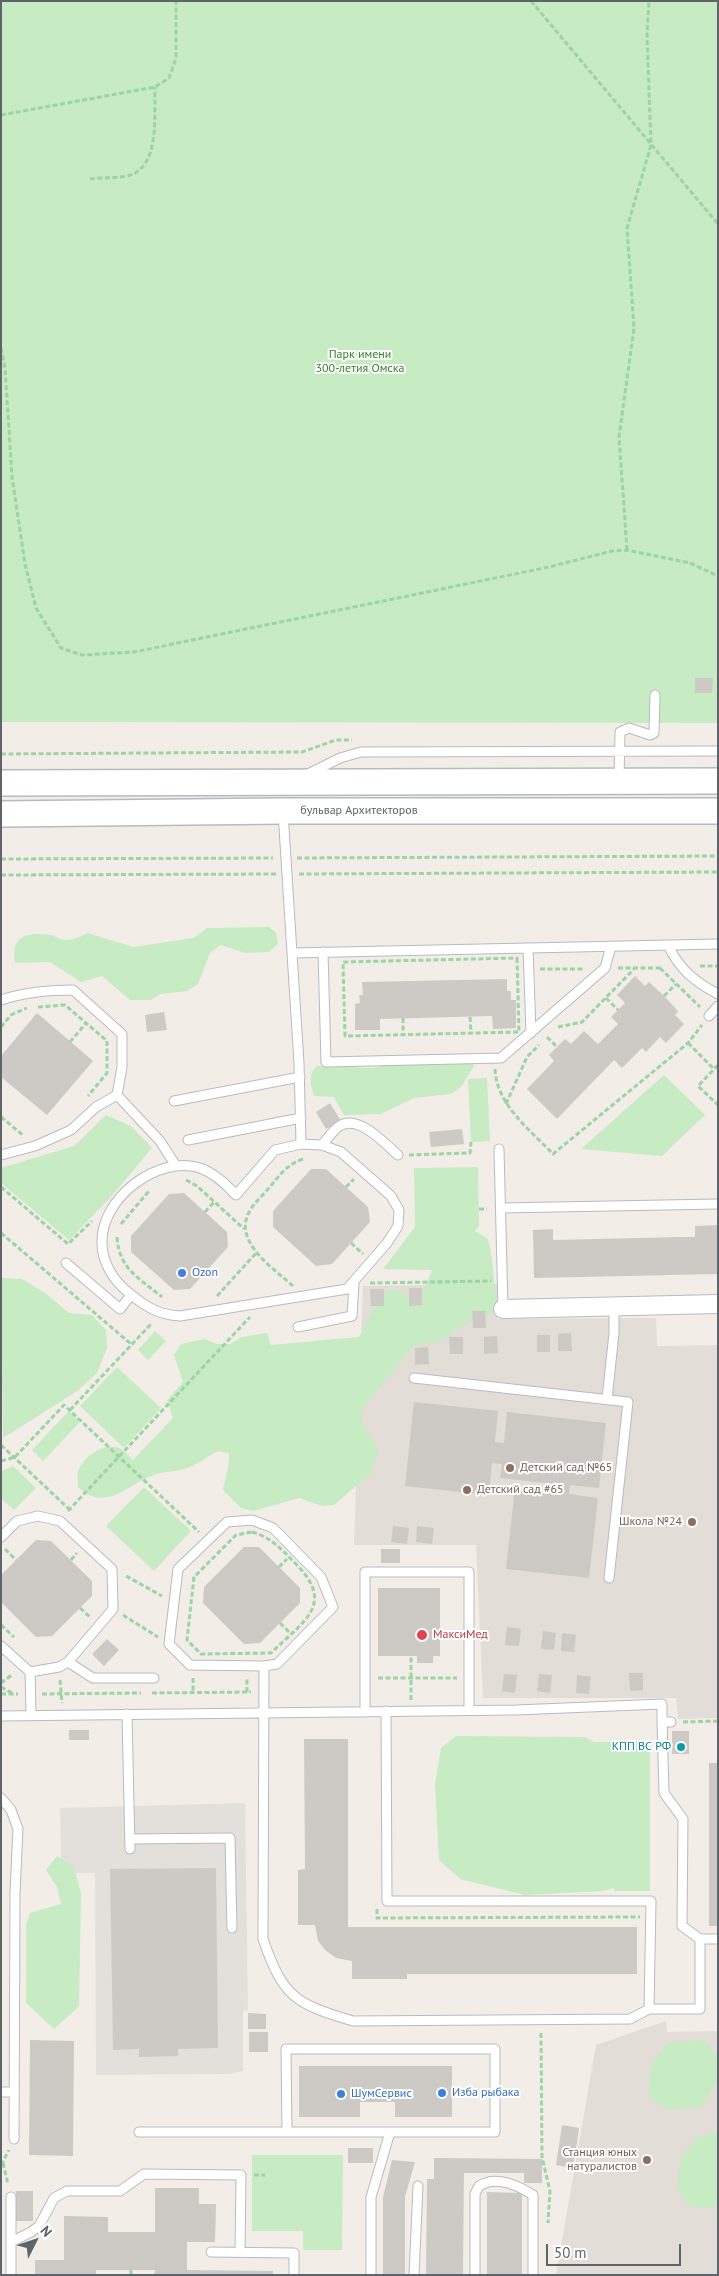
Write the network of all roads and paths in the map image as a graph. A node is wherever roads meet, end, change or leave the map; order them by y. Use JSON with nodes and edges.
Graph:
{"nodes":[{"id":1,"x":176,"y":1,"type":"edge"},
{"id":2,"x":531,"y":1,"type":"edge"},
{"id":3,"x":649,"y":1,"type":"edge"},
{"id":4,"x":155,"y":87,"type":"junction"},
{"id":5,"x":1,"y":115,"type":"edge"},
{"id":6,"x":651,"y":145,"type":"junction"},
{"id":7,"x":90,"y":179,"type":"dead end"},
{"id":8,"x":718,"y":224,"type":"edge"},
{"id":9,"x":1,"y":348,"type":"edge"},
{"id":10,"x":627,"y":550,"type":"junction"},
{"id":11,"x":718,"y":576,"type":"edge"},
{"id":12,"x":655,"y":695,"type":"dead end"},
{"id":13,"x":336,"y":740,"type":"dead end"},
{"id":14,"x":718,"y":751,"type":"edge"},
{"id":15,"x":618,"y":752,"type":"junction"},
{"id":16,"x":1,"y":754,"type":"edge"},
{"id":17,"x":718,"y":781,"type":"edge"},
{"id":18,"x":619,"y":782,"type":"junction"},
{"id":19,"x":1,"y":783,"type":"edge"},
{"id":20,"x":294,"y":783,"type":"junction"},
{"id":21,"x":283,"y":811,"type":"junction"},
{"id":22,"x":718,"y":811,"type":"edge"},
{"id":23,"x":1,"y":814,"type":"edge"},
{"id":24,"x":718,"y":856,"type":"edge"},
{"id":25,"x":286,"y":858,"type":"junction"},
{"id":26,"x":1,"y":859,"type":"edge"},
{"id":27,"x":718,"y":872,"type":"edge"},
{"id":28,"x":287,"y":874,"type":"junction"},
{"id":29,"x":1,"y":875,"type":"edge"},
{"id":30,"x":718,"y":944,"type":"edge"},
{"id":31,"x":668,"y":945,"type":"junction"},
{"id":32,"x":611,"y":946,"type":"junction"},
{"id":33,"x":528,"y":948,"type":"junction"},
{"id":34,"x":323,"y":952,"type":"junction"},
{"id":35,"x":292,"y":953,"type":"junction"},
{"id":36,"x":605,"y":968,"type":"junction"},
{"id":37,"x":634,"y":968,"type":"junction"},
{"id":38,"x":517,"y":969,"type":"junction"},
{"id":39,"x":529,"y":969,"type":"junction"},
{"id":40,"x":676,"y":984,"type":"junction"},
{"id":41,"x":718,"y":994,"type":"edge"},
{"id":42,"x":664,"y":996,"type":"dead end"},
{"id":43,"x":606,"y":998,"type":"junction"},
{"id":44,"x":1,"y":1000,"type":"edge"},
{"id":45,"x":718,"y":1006,"type":"edge"},
{"id":46,"x":618,"y":1010,"type":"dead end"},
{"id":47,"x":709,"y":1016,"type":"junction"},
{"id":48,"x":470,"y":1017,"type":"dead end"},
{"id":49,"x":403,"y":1018,"type":"dead end"},
{"id":50,"x":86,"y":1023,"type":"junction"},
{"id":51,"x":1,"y":1027,"type":"edge"},
{"id":52,"x":556,"y":1027,"type":"dead end"},
{"id":53,"x":531,"y":1032,"type":"junction"},
{"id":54,"x":471,"y":1033,"type":"junction"},
{"id":55,"x":403,"y":1034,"type":"junction"},
{"id":56,"x":547,"y":1037,"type":"dead end"},
{"id":57,"x":70,"y":1042,"type":"dead end"},
{"id":58,"x":688,"y":1043,"type":"junction"},
{"id":59,"x":556,"y":1047,"type":"dead end"},
{"id":60,"x":527,"y":1057,"type":"dead end"},
{"id":61,"x":494,"y":1058,"type":"junction"},
{"id":62,"x":718,"y":1066,"type":"edge"},
{"id":63,"x":714,"y":1069,"type":"junction"},
{"id":64,"x":107,"y":1073,"type":"dead end"},
{"id":65,"x":300,"y":1077,"type":"junction"},
{"id":66,"x":117,"y":1095,"type":"junction"},
{"id":67,"x":174,"y":1101,"type":"dead end"},
{"id":68,"x":506,"y":1104,"type":"junction"},
{"id":69,"x":718,"y":1105,"type":"edge"},
{"id":70,"x":1,"y":1117,"type":"edge"},
{"id":71,"x":301,"y":1118,"type":"junction"},
{"id":72,"x":188,"y":1140,"type":"dead end"},
{"id":73,"x":471,"y":1142,"type":"dead end"},
{"id":74,"x":301,"y":1144,"type":"junction"},
{"id":75,"x":322,"y":1145,"type":"junction"},
{"id":76,"x":35,"y":1146,"type":"junction"},
{"id":77,"x":499,"y":1149,"type":"dead end"},
{"id":78,"x":1,"y":1155,"type":"edge"},
{"id":79,"x":398,"y":1155,"type":"joint"},
{"id":80,"x":309,"y":1158,"type":"dead end"},
{"id":81,"x":176,"y":1166,"type":"junction"},
{"id":82,"x":184,"y":1180,"type":"dead end"},
{"id":83,"x":350,"y":1184,"type":"dead end"},
{"id":84,"x":1,"y":1187,"type":"edge"},
{"id":85,"x":346,"y":1187,"type":"dead end"},
{"id":86,"x":150,"y":1190,"type":"dead end"},
{"id":87,"x":214,"y":1202,"type":"junction"},
{"id":88,"x":718,"y":1204,"type":"edge"},
{"id":89,"x":501,"y":1208,"type":"junction"},
{"id":90,"x":205,"y":1212,"type":"dead end"},
{"id":91,"x":245,"y":1229,"type":"junction"},
{"id":92,"x":1,"y":1233,"type":"edge"},
{"id":93,"x":351,"y":1243,"type":"dead end"},
{"id":94,"x":68,"y":1244,"type":"dead end"},
{"id":95,"x":357,"y":1249,"type":"dead end"},
{"id":96,"x":369,"y":1249,"type":"dead end"},
{"id":97,"x":257,"y":1252,"type":"junction"},
{"id":98,"x":357,"y":1261,"type":"dead end"},
{"id":99,"x":66,"y":1263,"type":"dead end"},
{"id":100,"x":502,"y":1280,"type":"junction"},
{"id":101,"x":354,"y":1283,"type":"junction"},
{"id":102,"x":302,"y":1284,"type":"dead end"},
{"id":103,"x":293,"y":1285,"type":"junction"},
{"id":104,"x":132,"y":1295,"type":"junction"},
{"id":105,"x":304,"y":1296,"type":"junction"},
{"id":106,"x":166,"y":1301,"type":"dead end"},
{"id":107,"x":264,"y":1302,"type":"junction"},
{"id":108,"x":718,"y":1304,"type":"edge"},
{"id":109,"x":614,"y":1306,"type":"junction"},
{"id":110,"x":503,"y":1309,"type":"joint"},
{"id":111,"x":202,"y":1313,"type":"junction"},
{"id":112,"x":160,"y":1314,"type":"junction"},
{"id":113,"x":298,"y":1326,"type":"dead end"},
{"id":114,"x":132,"y":1344,"type":"junction"},
{"id":115,"x":414,"y":1378,"type":"dead end"},
{"id":116,"x":607,"y":1399,"type":"junction"},
{"id":117,"x":70,"y":1410,"type":"junction"},
{"id":118,"x":1,"y":1445,"type":"edge"},
{"id":119,"x":15,"y":1457,"type":"junction"},
{"id":120,"x":119,"y":1457,"type":"junction"},
{"id":121,"x":1,"y":1461,"type":"edge"},
{"id":122,"x":70,"y":1509,"type":"junction"},
{"id":123,"x":64,"y":1515,"type":"dead end"},
{"id":124,"x":76,"y":1516,"type":"dead end"},
{"id":125,"x":236,"y":1535,"type":"dead end"},
{"id":126,"x":1,"y":1537,"type":"edge"},
{"id":127,"x":208,"y":1541,"type":"junction"},
{"id":128,"x":5,"y":1550,"type":"dead end"},
{"id":129,"x":75,"y":1556,"type":"dead end"},
{"id":130,"x":16,"y":1560,"type":"dead end"},
{"id":131,"x":71,"y":1560,"type":"dead end"},
{"id":132,"x":284,"y":1562,"type":"dead end"},
{"id":133,"x":279,"y":1567,"type":"dead end"},
{"id":134,"x":112,"y":1569,"type":"junction"},
{"id":135,"x":609,"y":1578,"type":"dead end"},
{"id":136,"x":174,"y":1602,"type":"junction"},
{"id":137,"x":80,"y":1608,"type":"dead end"},
{"id":138,"x":113,"y":1609,"type":"junction"},
{"id":139,"x":190,"y":1611,"type":"junction"},
{"id":140,"x":86,"y":1613,"type":"dead end"},
{"id":141,"x":280,"y":1622,"type":"dead end"},
{"id":142,"x":1,"y":1625,"type":"edge"},
{"id":143,"x":291,"y":1633,"type":"dead end"},
{"id":144,"x":20,"y":1644,"type":"dead end"},
{"id":145,"x":169,"y":1644,"type":"junction"},
{"id":146,"x":1,"y":1646,"type":"edge"},
{"id":147,"x":201,"y":1654,"type":"dead end"},
{"id":148,"x":411,"y":1656,"type":"dead end"},
{"id":149,"x":63,"y":1664,"type":"junction"},
{"id":150,"x":264,"y":1666,"type":"junction"},
{"id":151,"x":30,"y":1672,"type":"junction"},
{"id":152,"x":154,"y":1678,"type":"dead end"},
{"id":153,"x":365,"y":1678,"type":"junction"},
{"id":154,"x":411,"y":1678,"type":"junction"},
{"id":155,"x":469,"y":1678,"type":"junction"},
{"id":156,"x":1,"y":1687,"type":"edge"},
{"id":157,"x":1,"y":1694,"type":"edge"},
{"id":158,"x":469,"y":1710,"type":"junction"},
{"id":159,"x":386,"y":1711,"type":"junction"},
{"id":160,"x":411,"y":1711,"type":"junction"},
{"id":161,"x":264,"y":1712,"type":"junction"},
{"id":162,"x":365,"y":1712,"type":"junction"},
{"id":163,"x":127,"y":1714,"type":"junction"},
{"id":164,"x":31,"y":1715,"type":"junction"},
{"id":165,"x":63,"y":1715,"type":"junction"},
{"id":166,"x":1,"y":1716,"type":"edge"},
{"id":167,"x":718,"y":1721,"type":"edge"},
{"id":168,"x":667,"y":1722,"type":"junction"},
{"id":169,"x":1,"y":1798,"type":"edge"},
{"id":170,"x":377,"y":1908,"type":"dead end"},
{"id":171,"x":651,"y":1918,"type":"junction"},
{"id":172,"x":232,"y":1928,"type":"dead end"},
{"id":173,"x":700,"y":1939,"type":"junction"},
{"id":174,"x":718,"y":1939,"type":"edge"},
{"id":175,"x":649,"y":2009,"type":"junction"},
{"id":176,"x":540,"y":2020,"type":"junction"},
{"id":177,"x":1,"y":2092,"type":"edge"},
{"id":178,"x":14,"y":2092,"type":"junction"},
{"id":179,"x":139,"y":2132,"type":"dead end"},
{"id":180,"x":287,"y":2132,"type":"junction"},
{"id":181,"x":390,"y":2132,"type":"junction"},
{"id":182,"x":14,"y":2138,"type":"dead end"},
{"id":183,"x":1,"y":2165,"type":"edge"},
{"id":184,"x":418,"y":2186,"type":"dead end"},
{"id":185,"x":11,"y":2197,"type":"joint"},
{"id":186,"x":548,"y":2228,"type":"dead end"},
{"id":187,"x":11,"y":2242,"type":"junction"},
{"id":188,"x":211,"y":2252,"type":"dead end"},
{"id":189,"x":240,"y":2252,"type":"junction"},
{"id":190,"x":131,"y":2270,"type":"dead end"},
{"id":191,"x":10,"y":2275,"type":"edge"},
{"id":192,"x":131,"y":2275,"type":"edge"},
{"id":193,"x":294,"y":2275,"type":"edge"},
{"id":194,"x":371,"y":2275,"type":"edge"},
{"id":195,"x":414,"y":2275,"type":"edge"},
{"id":196,"x":475,"y":2275,"type":"edge"},
{"id":197,"x":533,"y":2275,"type":"edge"}],
"edges":[{"from":1,"to":4,"type":"path"},
{"from":2,"to":6,"type":"path"},
{"from":3,"to":6,"type":"path"},
{"from":4,"to":5,"type":"path"},
{"from":4,"to":7,"type":"path"},
{"from":6,"to":8,"type":"path"},
{"from":6,"to":10,"type":"path"},
{"from":9,"to":10,"type":"path"},
{"from":10,"to":11,"type":"path"},
{"from":12,"to":15,"type":"lane"},
{"from":13,"to":16,"type":"path"},
{"from":14,"to":15,"type":"lane"},
{"from":15,"to":18,"type":"lane"},
{"from":15,"to":20,"type":"lane"},
{"from":17,"to":18,"type":"main road"},
{"from":18,"to":20,"type":"main road"},
{"from":19,"to":20,"type":"main road"},
{"from":21,"to":22,"type":"main road","name":"бульвар Архитекторов"},
{"from":21,"to":23,"type":"main road","name":"бульвар Архитекторов"},
{"from":21,"to":25,"type":"lane"},
{"from":24,"to":25,"type":"path"},
{"from":25,"to":26,"type":"path"},
{"from":25,"to":28,"type":"lane"},
{"from":27,"to":28,"type":"path"},
{"from":28,"to":29,"type":"path"},
{"from":28,"to":35,"type":"lane"},
{"from":30,"to":31,"type":"lane"},
{"from":31,"to":32,"type":"lane"},
{"from":31,"to":41,"type":"lane"},
{"from":32,"to":33,"type":"lane"},
{"from":32,"to":36,"type":"lane"},
{"from":33,"to":34,"type":"lane"},
{"from":33,"to":39,"type":"lane"},
{"from":34,"to":35,"type":"lane"},
{"from":34,"to":61,"type":"lane"},
{"from":35,"to":65,"type":"lane"},
{"from":36,"to":37,"type":"path"},
{"from":36,"to":39,"type":"path"},
{"from":36,"to":53,"type":"lane"},
{"from":37,"to":40,"type":"path"},
{"from":37,"to":43,"type":"path"},
{"from":38,"to":39,"type":"path"},
{"from":38,"to":54,"type":"path"},
{"from":38,"to":55,"type":"path"},
{"from":39,"to":53,"type":"lane"},
{"from":40,"to":42,"type":"path"},
{"from":40,"to":47,"type":"path"},
{"from":43,"to":46,"type":"path"},
{"from":43,"to":52,"type":"path"},
{"from":44,"to":66,"type":"lane"},
{"from":45,"to":47,"type":"lane"},
{"from":47,"to":58,"type":"path"},
{"from":48,"to":54,"type":"path"},
{"from":49,"to":55,"type":"path"},
{"from":50,"to":51,"type":"path"},
{"from":50,"to":57,"type":"path"},
{"from":50,"to":64,"type":"path"},
{"from":53,"to":61,"type":"lane"},
{"from":54,"to":55,"type":"path"},
{"from":56,"to":59,"type":"path"},
{"from":58,"to":63,"type":"path"},
{"from":58,"to":68,"type":"path"},
{"from":60,"to":68,"type":"path"},
{"from":61,"to":68,"type":"path"},
{"from":62,"to":63,"type":"path"},
{"from":63,"to":69,"type":"path"},
{"from":65,"to":67,"type":"lane"},
{"from":65,"to":71,"type":"lane"},
{"from":66,"to":76,"type":"lane"},
{"from":66,"to":81,"type":"lane"},
{"from":70,"to":76,"type":"path"},
{"from":71,"to":72,"type":"lane"},
{"from":71,"to":74,"type":"lane"},
{"from":73,"to":79,"type":"path"},
{"from":74,"to":75,"type":"lane"},
{"from":74,"to":81,"type":"lane"},
{"from":75,"to":79,"type":"lane"},
{"from":75,"to":101,"type":"lane"},
{"from":76,"to":78,"type":"lane"},
{"from":77,"to":89,"type":"lane"},
{"from":80,"to":91,"type":"path"},
{"from":81,"to":104,"type":"lane"},
{"from":82,"to":87,"type":"path"},
{"from":83,"to":85,"type":"path"},
{"from":84,"to":94,"type":"path"},
{"from":86,"to":106,"type":"path"},
{"from":87,"to":90,"type":"path"},
{"from":87,"to":91,"type":"path"},
{"from":88,"to":89,"type":"lane"},
{"from":89,"to":100,"type":"lane"},
{"from":91,"to":97,"type":"path"},
{"from":92,"to":114,"type":"path"},
{"from":93,"to":95,"type":"path"},
{"from":96,"to":98,"type":"path"},
{"from":97,"to":103,"type":"path"},
{"from":97,"to":111,"type":"path"},
{"from":99,"to":104,"type":"lane"},
{"from":100,"to":101,"type":"path"},
{"from":100,"to":110,"type":"lane"},
{"from":101,"to":105,"type":"lane"},
{"from":101,"to":113,"type":"lane"},
{"from":102,"to":103,"type":"path"},
{"from":103,"to":105,"type":"path"},
{"from":104,"to":112,"type":"lane"},
{"from":105,"to":107,"type":"lane"},
{"from":107,"to":111,"type":"lane"},
{"from":107,"to":120,"type":"path"},
{"from":108,"to":109,"type":"street"},
{"from":109,"to":110,"type":"street"},
{"from":109,"to":116,"type":"lane"},
{"from":111,"to":112,"type":"lane"},
{"from":112,"to":114,"type":"path"},
{"from":114,"to":117,"type":"path"},
{"from":115,"to":116,"type":"lane"},
{"from":116,"to":135,"type":"lane"},
{"from":117,"to":119,"type":"path"},
{"from":117,"to":120,"type":"path"},
{"from":118,"to":119,"type":"path"},
{"from":119,"to":121,"type":"path"},
{"from":119,"to":122,"type":"path"},
{"from":120,"to":122,"type":"path"},
{"from":120,"to":127,"type":"path"},
{"from":122,"to":123,"type":"path"},
{"from":122,"to":124,"type":"path"},
{"from":125,"to":139,"type":"path"},
{"from":126,"to":134,"type":"lane"},
{"from":127,"to":136,"type":"lane"},
{"from":127,"to":150,"type":"lane"},
{"from":128,"to":130,"type":"path"},
{"from":129,"to":131,"type":"path"},
{"from":132,"to":133,"type":"path"},
{"from":134,"to":136,"type":"path"},
{"from":134,"to":138,"type":"lane"},
{"from":136,"to":139,"type":"path"},
{"from":136,"to":145,"type":"lane"},
{"from":137,"to":140,"type":"path"},
{"from":138,"to":145,"type":"path"},
{"from":138,"to":149,"type":"lane"},
{"from":139,"to":147,"type":"path"},
{"from":141,"to":143,"type":"path"},
{"from":142,"to":144,"type":"path"},
{"from":145,"to":150,"type":"lane"},
{"from":146,"to":151,"type":"lane"},
{"from":148,"to":154,"type":"path"},
{"from":149,"to":151,"type":"lane"},
{"from":149,"to":152,"type":"lane"},
{"from":149,"to":165,"type":"path"},
{"from":150,"to":161,"type":"lane"},
{"from":151,"to":164,"type":"lane"},
{"from":153,"to":154,"type":"path"},
{"from":153,"to":155,"type":"lane"},
{"from":153,"to":162,"type":"lane"},
{"from":154,"to":155,"type":"path"},
{"from":154,"to":160,"type":"path"},
{"from":155,"to":158,"type":"lane"},
{"from":156,"to":157,"type":"path"},
{"from":158,"to":160,"type":"lane"},
{"from":158,"to":168,"type":"lane"},
{"from":159,"to":160,"type":"lane"},
{"from":159,"to":162,"type":"lane"},
{"from":159,"to":171,"type":"lane"},
{"from":161,"to":162,"type":"lane"},
{"from":161,"to":163,"type":"lane"},
{"from":161,"to":176,"type":"lane"},
{"from":163,"to":165,"type":"lane"},
{"from":163,"to":172,"type":"lane"},
{"from":164,"to":165,"type":"lane"},
{"from":164,"to":166,"type":"lane"},
{"from":167,"to":168,"type":"path"},
{"from":168,"to":173,"type":"lane"},
{"from":169,"to":178,"type":"lane"},
{"from":170,"to":171,"type":"path"},
{"from":171,"to":175,"type":"lane"},
{"from":173,"to":174,"type":"lane"},
{"from":173,"to":175,"type":"lane"},
{"from":175,"to":176,"type":"lane"},
{"from":176,"to":186,"type":"path"},
{"from":177,"to":178,"type":"lane"},
{"from":178,"to":182,"type":"lane"},
{"from":179,"to":180,"type":"lane"},
{"from":180,"to":181,"type":"lane"},
{"from":180,"to":181,"type":"lane"},
{"from":181,"to":194,"type":"lane"},
{"from":183,"to":185,"type":"path"},
{"from":184,"to":195,"type":"lane"},
{"from":185,"to":187,"type":"lane"},
{"from":187,"to":189,"type":"lane"},
{"from":187,"to":191,"type":"lane"},
{"from":188,"to":189,"type":"lane"},
{"from":189,"to":193,"type":"lane"},
{"from":190,"to":192,"type":"path"},
{"from":196,"to":197,"type":"lane"}]}
